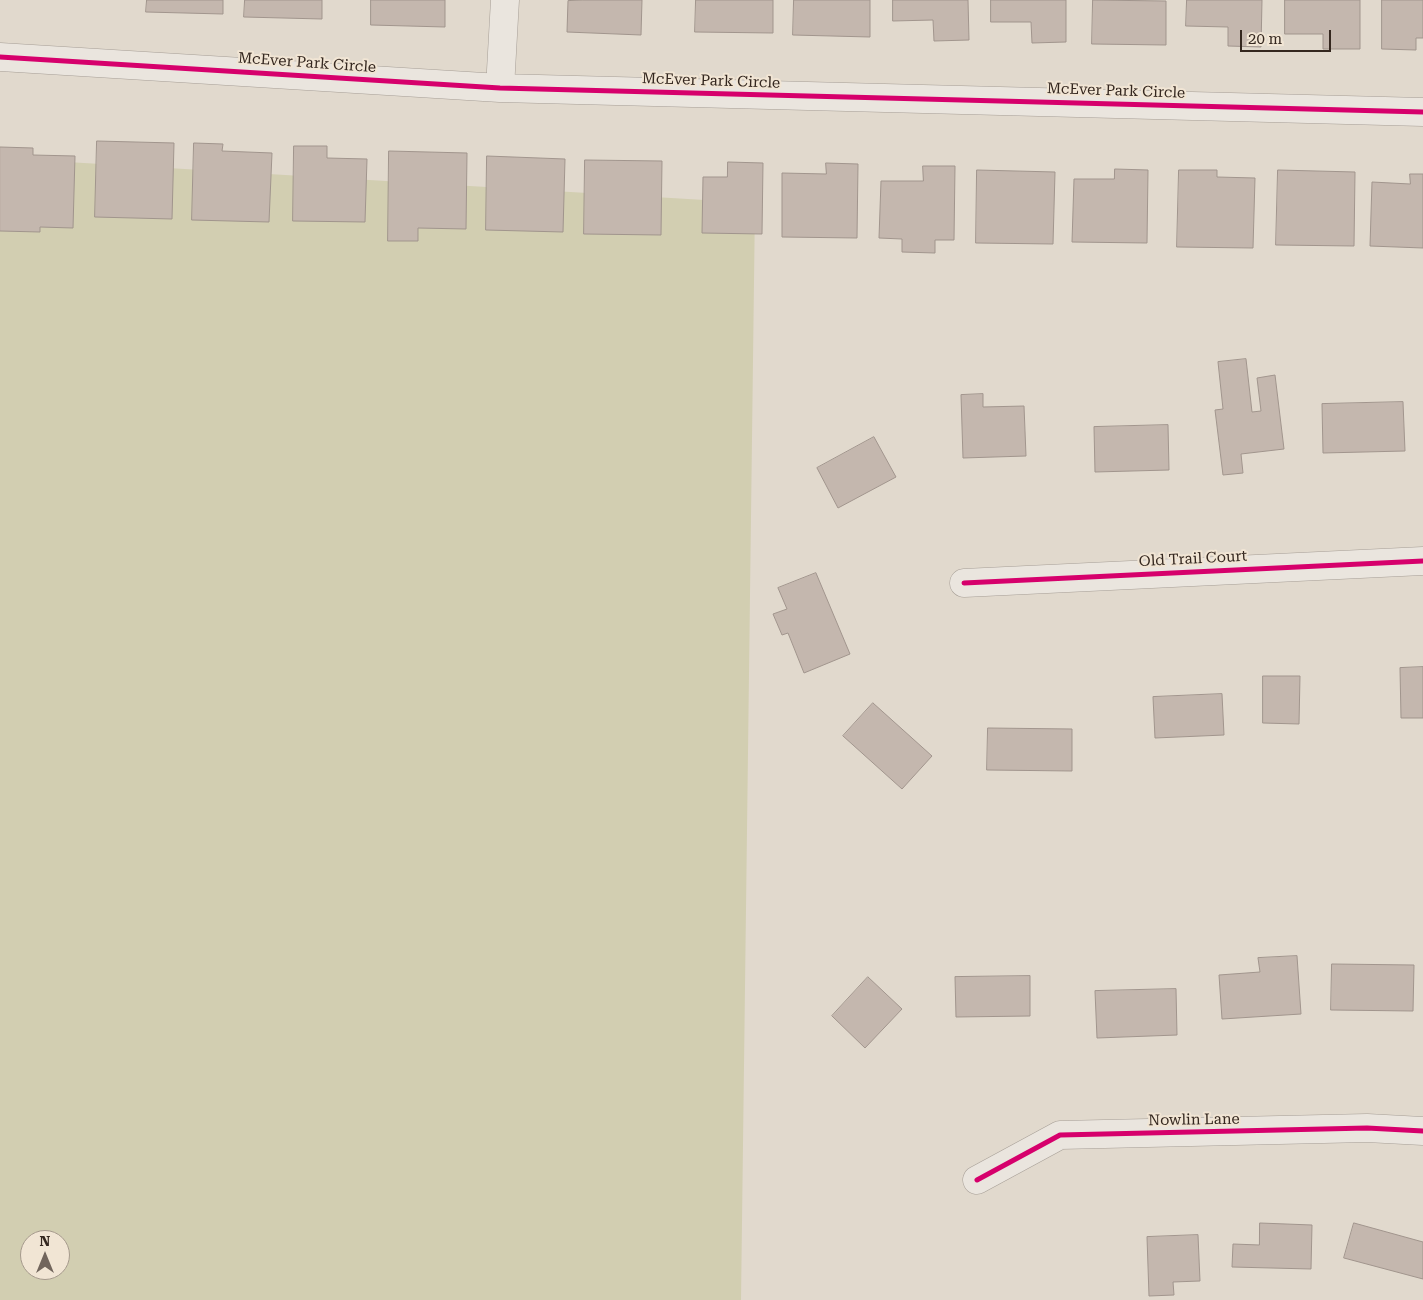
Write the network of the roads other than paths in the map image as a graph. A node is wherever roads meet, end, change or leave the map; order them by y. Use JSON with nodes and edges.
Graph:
{"nodes":[{"id":1,"x":505,"y":0,"type":"edge"},
{"id":2,"x":0,"y":57,"type":"edge"},
{"id":3,"x":500,"y":88,"type":"junction"},
{"id":4,"x":1423,"y":112,"type":"edge"},
{"id":5,"x":1423,"y":561,"type":"edge"},
{"id":6,"x":964,"y":583,"type":"dead end"},
{"id":7,"x":1423,"y":1131,"type":"edge"},
{"id":8,"x":977,"y":1180,"type":"dead end"}],
"edges":[{"from":1,"to":3,"type":"street"},
{"from":2,"to":3,"type":"street","name":"McEver Park Circle"},
{"from":3,"to":4,"type":"street","name":"McEver Park Circle"},
{"from":5,"to":6,"type":"street","name":"Old Trail Court"},
{"from":7,"to":8,"type":"street","name":"Nowlin Lane"}]}
